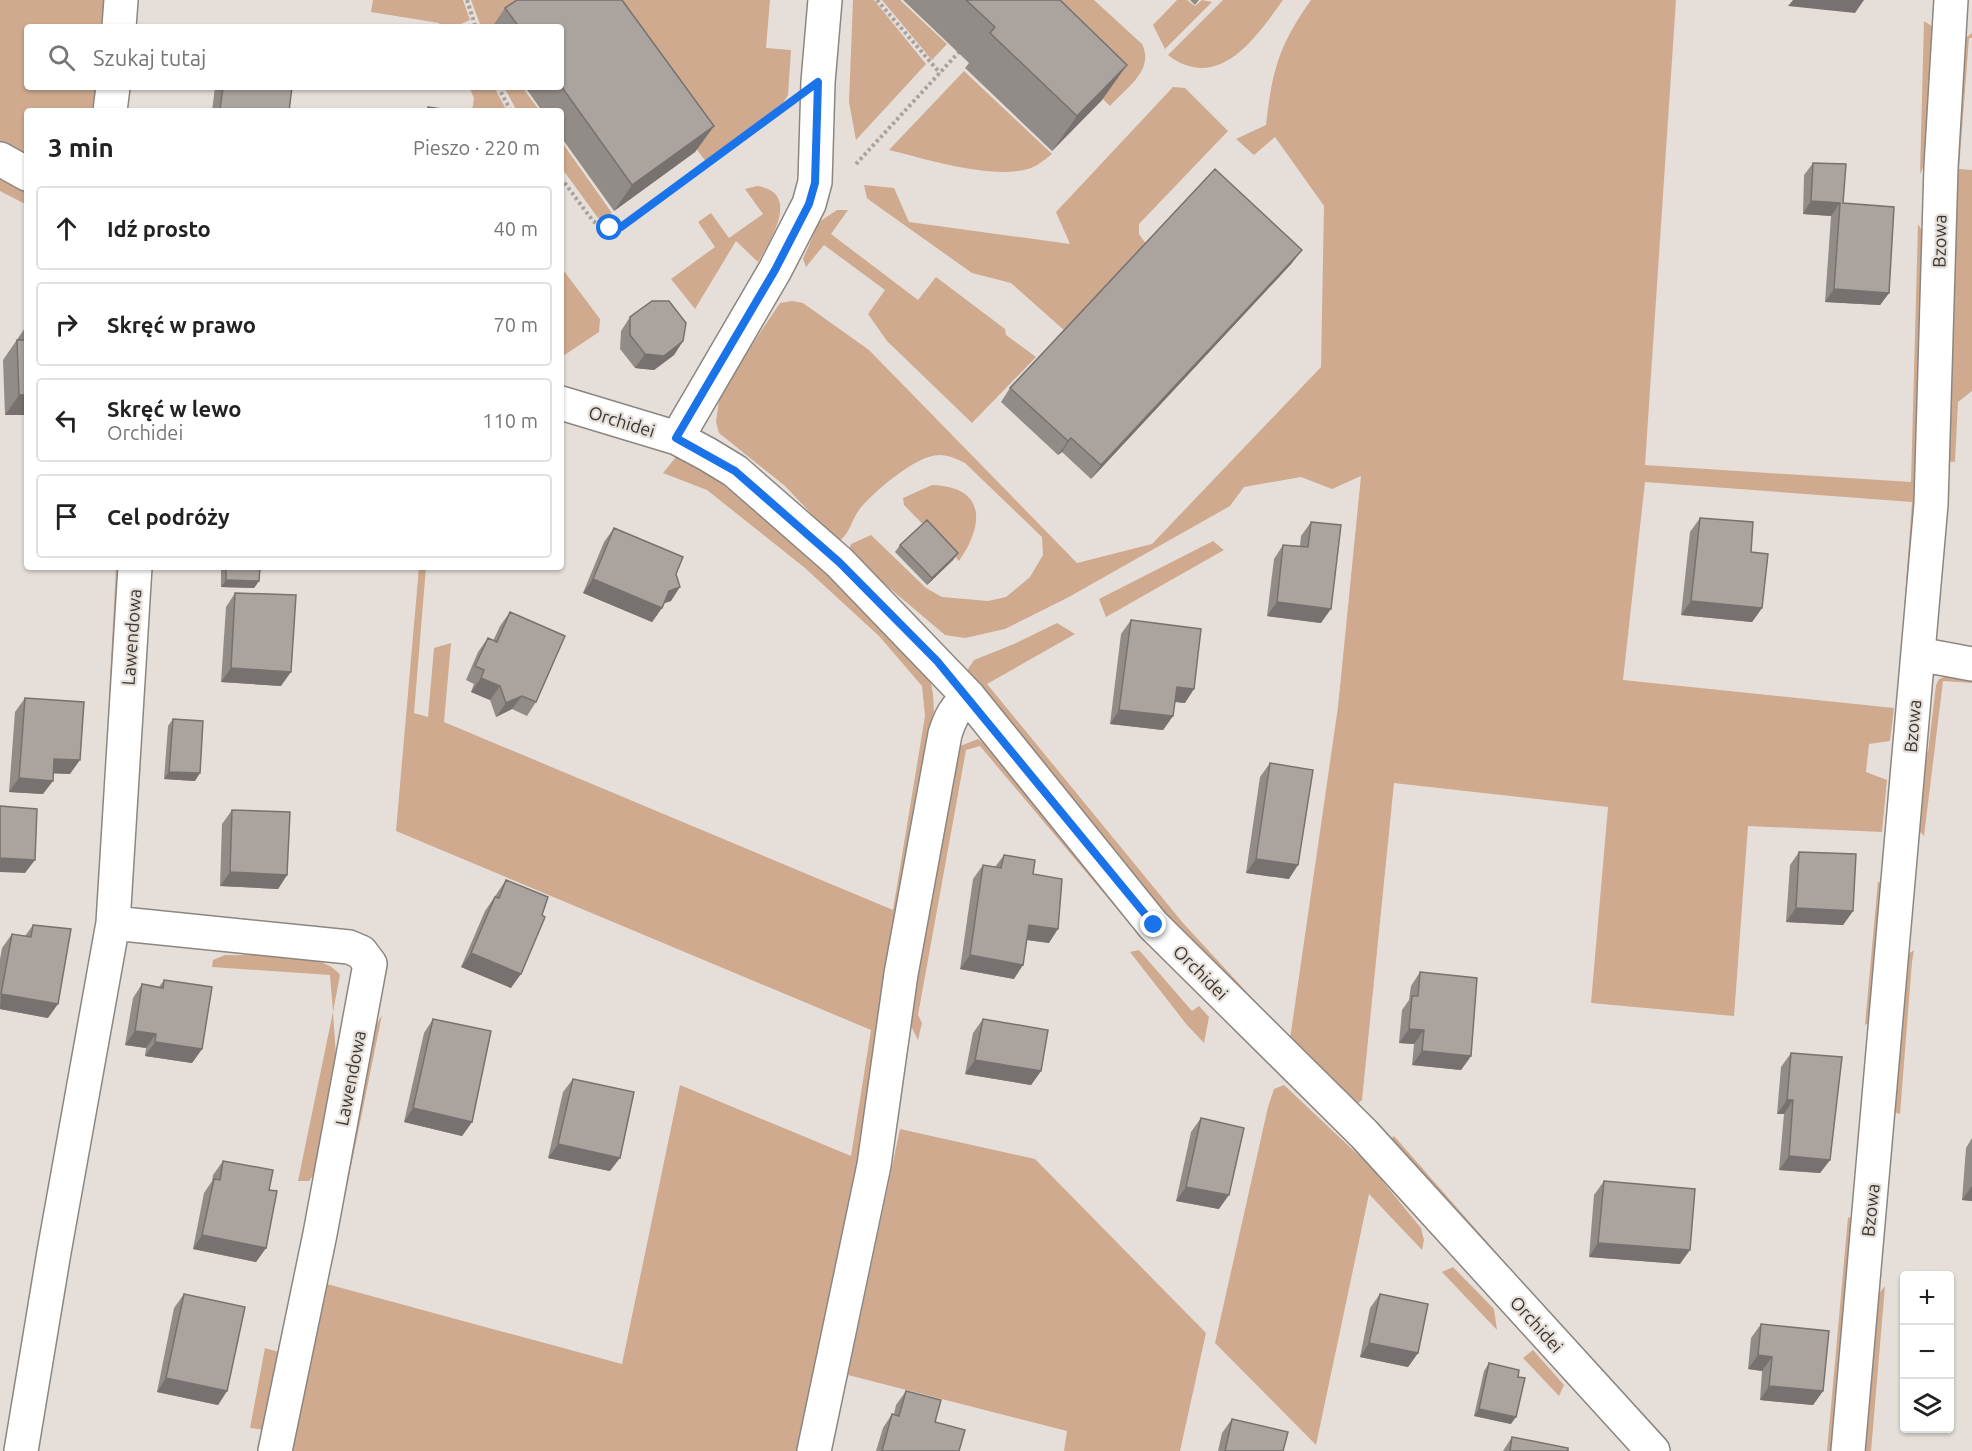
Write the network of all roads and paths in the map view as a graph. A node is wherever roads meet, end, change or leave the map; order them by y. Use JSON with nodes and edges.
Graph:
{"nodes":[{"id":1,"x":121,"y":0,"type":"edge"},
{"id":2,"x":466,"y":0,"type":"edge"},
{"id":3,"x":825,"y":0,"type":"edge"},
{"id":4,"x":877,"y":0,"type":"edge"},
{"id":5,"x":1958,"y":10,"type":"edge"},
{"id":6,"x":119,"y":24,"type":"edge"},
{"id":7,"x":475,"y":24,"type":"edge"},
{"id":8,"x":958,"y":52,"type":"dead end"},
{"id":9,"x":940,"y":73,"type":"junction"},
{"id":10,"x":818,"y":82,"type":"junction"},
{"id":11,"x":113,"y":90,"type":"edge"},
{"id":12,"x":500,"y":90,"type":"edge"},
{"id":13,"x":110,"y":108,"type":"edge"},
{"id":14,"x":509,"y":108,"type":"edge"},
{"id":15,"x":0,"y":159,"type":"edge"},
{"id":16,"x":856,"y":164,"type":"dead end"},
{"id":17,"x":24,"y":172,"type":"edge"},
{"id":18,"x":564,"y":182,"type":"edge"},
{"id":19,"x":564,"y":404,"type":"edge"},
{"id":20,"x":676,"y":438,"type":"junction"},
{"id":21,"x":135,"y":570,"type":"edge"},
{"id":22,"x":1918,"y":654,"type":"junction"},
{"id":23,"x":1972,"y":664,"type":"edge"},
{"id":24,"x":969,"y":697,"type":"junction"},
{"id":25,"x":113,"y":923,"type":"junction"},
{"id":26,"x":21,"y":1451,"type":"edge"},
{"id":27,"x":275,"y":1451,"type":"edge"},
{"id":28,"x":814,"y":1451,"type":"edge"},
{"id":29,"x":1653,"y":1451,"type":"edge"},
{"id":30,"x":1848,"y":1451,"type":"edge"}],
"edges":[{"from":1,"to":6,"type":"street"},
{"from":2,"to":7,"type":"path"},
{"from":3,"to":10,"type":"street"},
{"from":4,"to":9,"type":"path"},
{"from":5,"to":22,"type":"street","name":"Bzowa"},
{"from":8,"to":9,"type":"path"},
{"from":9,"to":16,"type":"path"},
{"from":10,"to":18,"type":"path"},
{"from":10,"to":20,"type":"street"},
{"from":11,"to":13,"type":"street"},
{"from":12,"to":14,"type":"path"},
{"from":15,"to":17,"type":"street"},
{"from":19,"to":20,"type":"street","name":"Orchidei"},
{"from":20,"to":24,"type":"street","name":"Orchidei"},
{"from":21,"to":25,"type":"street","name":"Lawendowa"},
{"from":22,"to":23,"type":"street"},
{"from":22,"to":30,"type":"street","name":"Bzowa"},
{"from":24,"to":28,"type":"street"},
{"from":24,"to":29,"type":"street","name":"Orchidei"},
{"from":25,"to":26,"type":"street","name":"Lawendowa"},
{"from":25,"to":27,"type":"street","name":"Lawendowa"}]}
